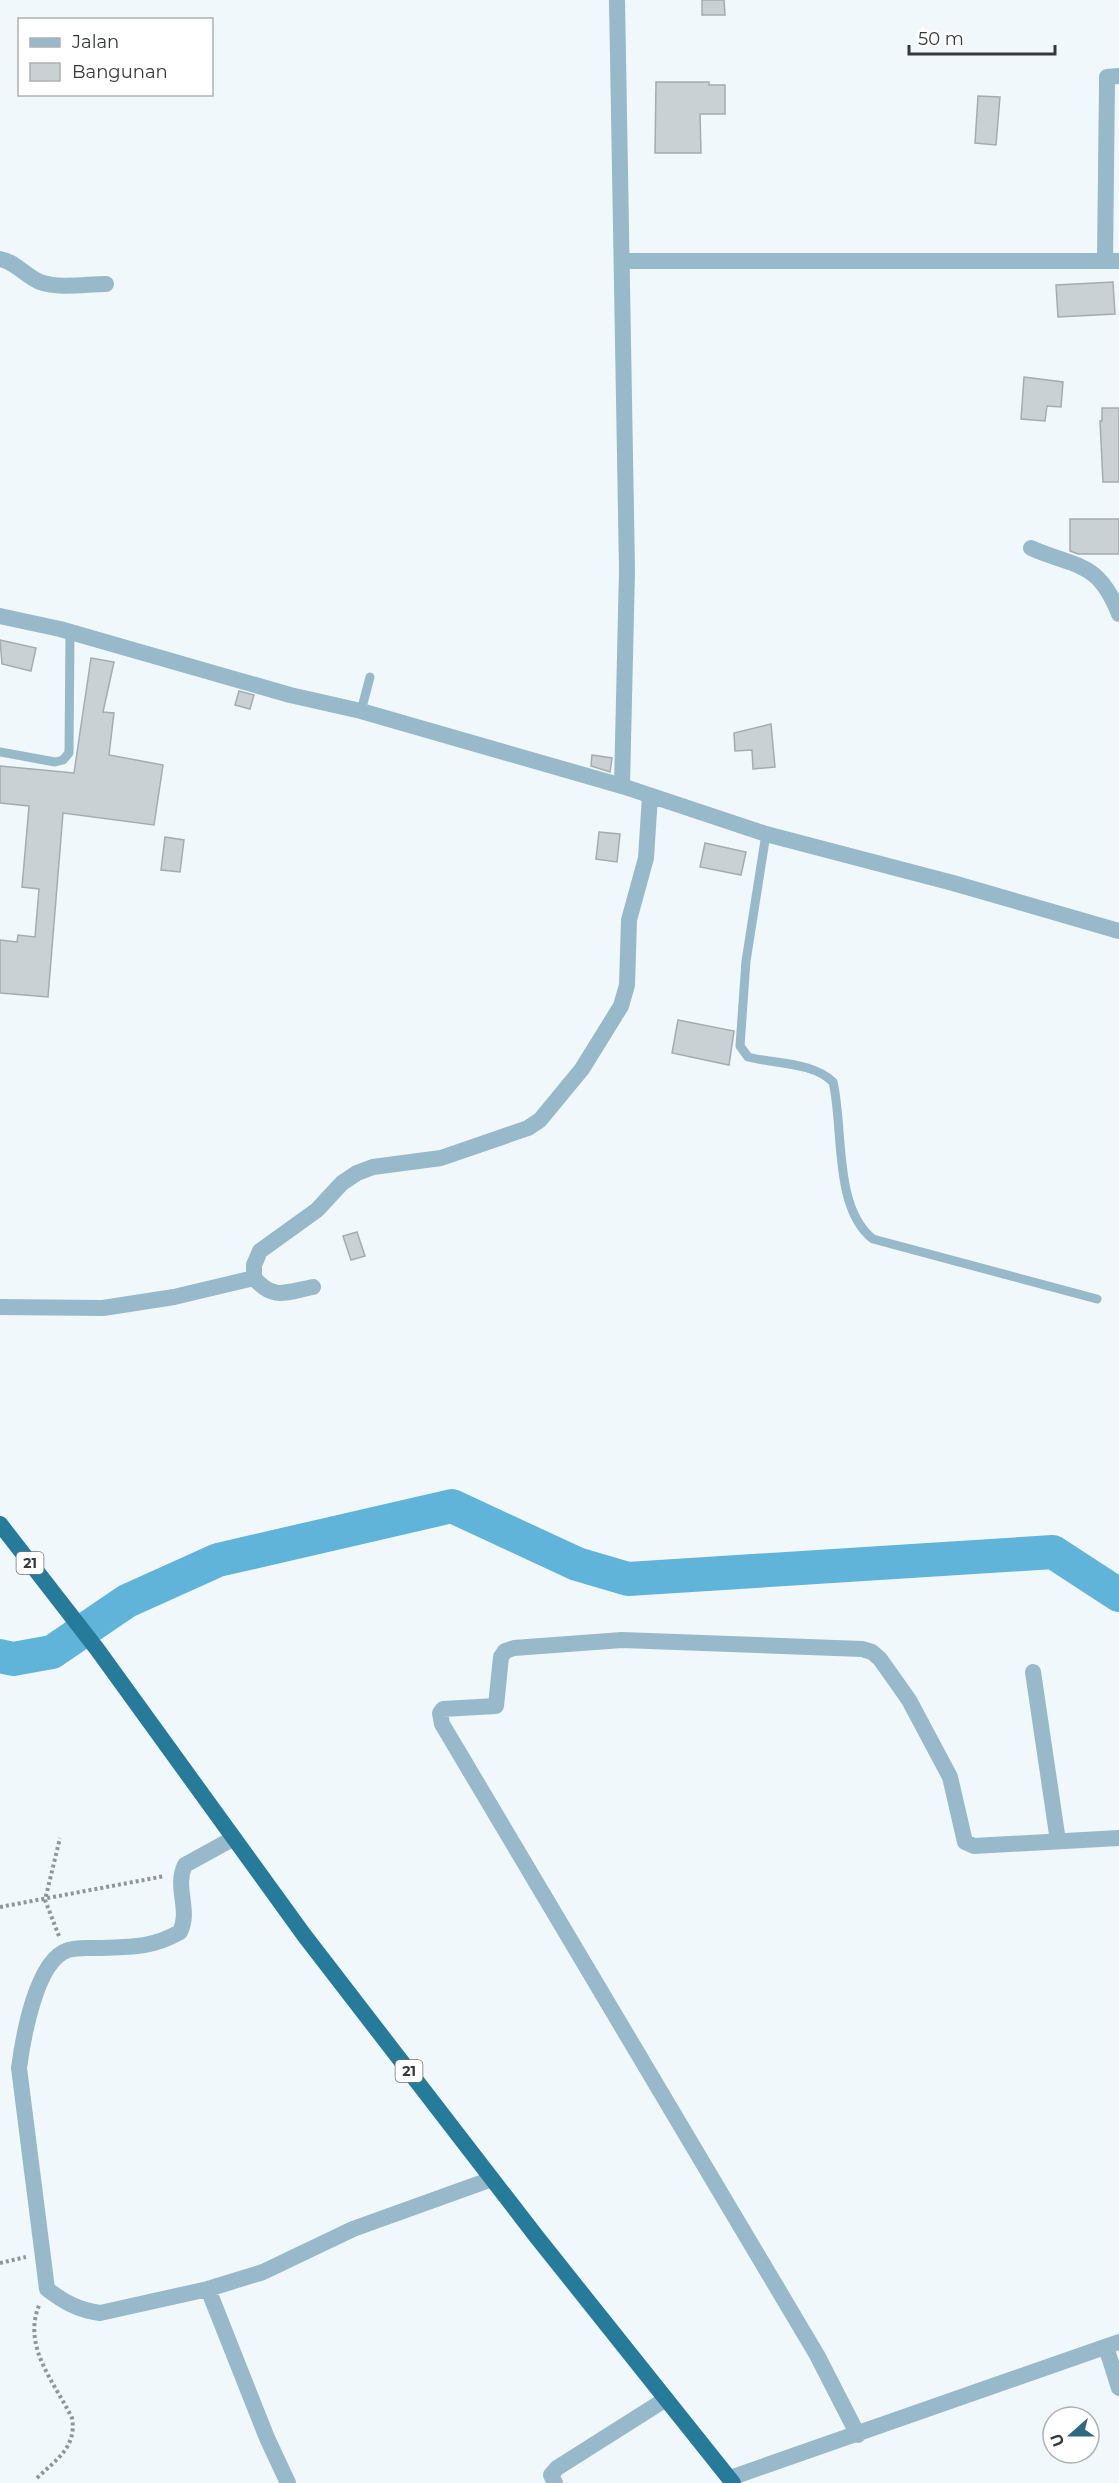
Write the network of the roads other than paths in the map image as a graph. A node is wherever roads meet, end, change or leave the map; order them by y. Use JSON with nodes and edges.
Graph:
{"nodes":[{"id":1,"x":616,"y":0,"type":"edge"},
{"id":2,"x":1119,"y":76,"type":"edge"},
{"id":3,"x":0,"y":259,"type":"edge"},
{"id":4,"x":622,"y":261,"type":"junction"},
{"id":5,"x":1112,"y":261,"type":"edge"},
{"id":6,"x":106,"y":284,"type":"dead end"},
{"id":7,"x":1030,"y":548,"type":"dead end"},
{"id":8,"x":1119,"y":614,"type":"edge"},
{"id":9,"x":0,"y":616,"type":"edge"},
{"id":10,"x":70,"y":632,"type":"junction"},
{"id":11,"x":370,"y":677,"type":"dead end"},
{"id":12,"x":361,"y":711,"type":"junction"},
{"id":13,"x":0,"y":752,"type":"edge"},
{"id":14,"x":622,"y":786,"type":"junction"},
{"id":15,"x":650,"y":796,"type":"junction"},
{"id":16,"x":766,"y":834,"type":"junction"},
{"id":17,"x":1119,"y":931,"type":"edge"},
{"id":18,"x":254,"y":1278,"type":"junction"},
{"id":19,"x":313,"y":1287,"type":"dead end"},
{"id":20,"x":1096,"y":1299,"type":"dead end"},
{"id":21,"x":0,"y":1307,"type":"edge"},
{"id":22,"x":0,"y":1524,"type":"edge"},
{"id":23,"x":1033,"y":1672,"type":"dead end"},
{"id":24,"x":234,"y":1838,"type":"junction"},
{"id":25,"x":1119,"y":1838,"type":"edge"},
{"id":26,"x":1058,"y":1841,"type":"junction"},
{"id":27,"x":492,"y":2179,"type":"junction"},
{"id":28,"x":208,"y":2289,"type":"junction"},
{"id":29,"x":1112,"y":2345,"type":"edge"},
{"id":30,"x":1119,"y":2388,"type":"edge"},
{"id":31,"x":666,"y":2399,"type":"junction"},
{"id":32,"x":858,"y":2435,"type":"junction"},
{"id":33,"x":731,"y":2481,"type":"edge"},
{"id":34,"x":288,"y":2483,"type":"edge"},
{"id":35,"x":555,"y":2483,"type":"edge"}],
"edges":[{"from":1,"to":4,"type":"street"},
{"from":2,"to":5,"type":"street"},
{"from":3,"to":6,"type":"street"},
{"from":4,"to":5,"type":"street"},
{"from":4,"to":14,"type":"street"},
{"from":7,"to":8,"type":"street"},
{"from":9,"to":10,"type":"street"},
{"from":10,"to":12,"type":"street"},
{"from":10,"to":13,"type":"lane"},
{"from":11,"to":12,"type":"lane"},
{"from":12,"to":14,"type":"street"},
{"from":14,"to":15,"type":"street"},
{"from":15,"to":16,"type":"street"},
{"from":15,"to":18,"type":"street"},
{"from":16,"to":17,"type":"street"},
{"from":16,"to":20,"type":"lane"},
{"from":18,"to":19,"type":"street"},
{"from":18,"to":21,"type":"street"},
{"from":22,"to":24,"type":"highway","number":"21"},
{"from":23,"to":26,"type":"street"},
{"from":24,"to":27,"type":"highway","number":"21"},
{"from":24,"to":28,"type":"street"},
{"from":25,"to":26,"type":"street"},
{"from":26,"to":32,"type":"street"},
{"from":27,"to":28,"type":"street"},
{"from":27,"to":31,"type":"highway","number":"21"},
{"from":28,"to":34,"type":"street"},
{"from":29,"to":30,"type":"street"},
{"from":29,"to":32,"type":"street"},
{"from":31,"to":33,"type":"highway","number":"21"},
{"from":31,"to":35,"type":"street"},
{"from":32,"to":33,"type":"street"}]}
